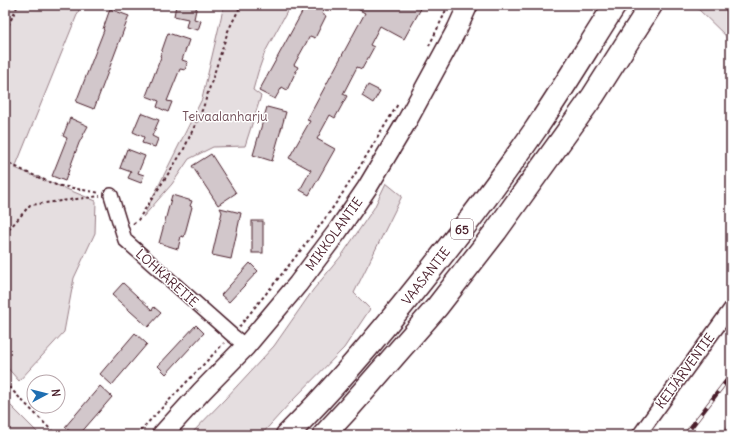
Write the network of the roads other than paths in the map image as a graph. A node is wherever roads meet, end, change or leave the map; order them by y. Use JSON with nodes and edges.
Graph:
{"nodes":[{"id":1,"x":468,"y":5,"type":"edge"},
{"id":2,"x":615,"y":5,"type":"edge"},
{"id":3,"x":651,"y":5,"type":"edge"},
{"id":4,"x":111,"y":195,"type":"road end"},
{"id":5,"x":731,"y":308,"type":"edge"},
{"id":6,"x":239,"y":341,"type":"junction"},
{"id":7,"x":162,"y":435,"type":"edge"},
{"id":8,"x":287,"y":435,"type":"edge"},
{"id":9,"x":324,"y":435,"type":"edge"},
{"id":10,"x":639,"y":435,"type":"edge"}],
"edges":[{"from":1,"to":6,"type":"main road","name":"MIKKOLANTIE"},
{"from":2,"to":8,"type":"highway","name":"VAASANTIE","number":"65"},
{"from":3,"to":9,"type":"highway","name":"VAASANTIE","number":"65"},
{"from":4,"to":6,"type":"street","name":"LOHKARETIE"},
{"from":5,"to":10,"type":"street","name":"KEIJÄRVENTIE"},
{"from":6,"to":7,"type":"main road","name":"MIKKOLANTIE"}]}
